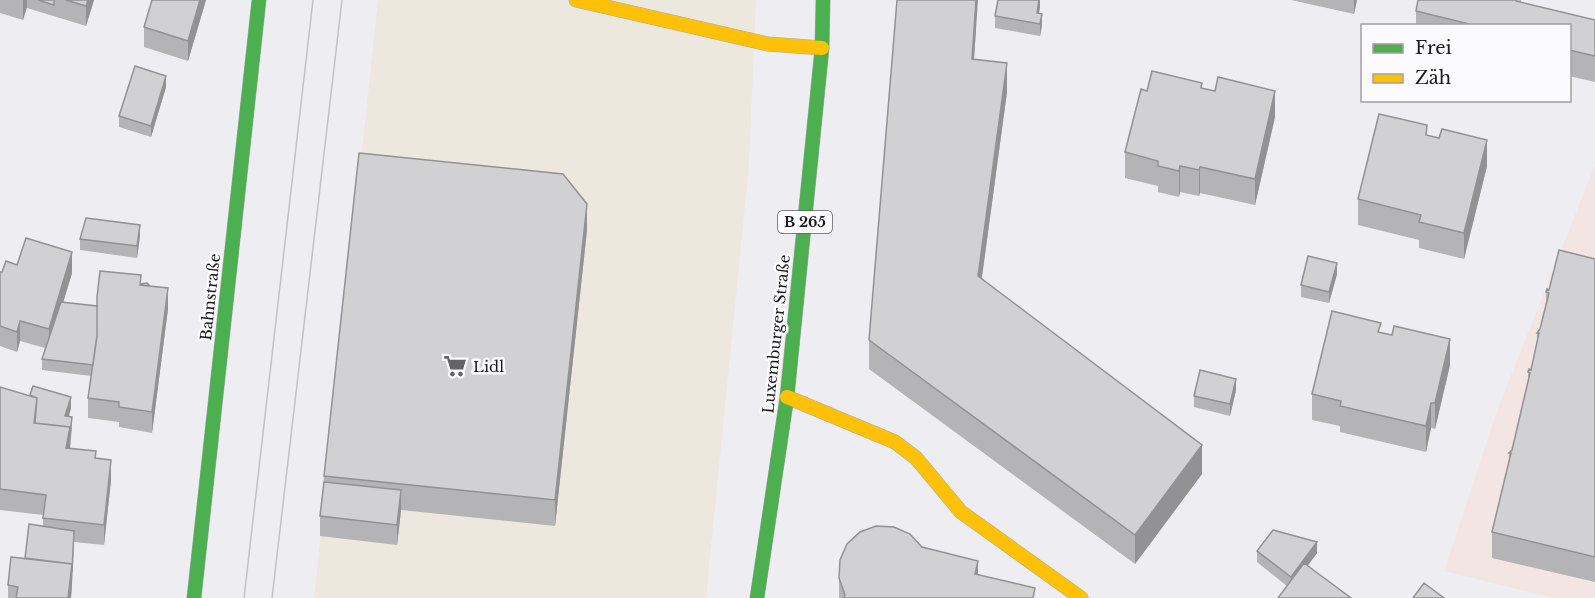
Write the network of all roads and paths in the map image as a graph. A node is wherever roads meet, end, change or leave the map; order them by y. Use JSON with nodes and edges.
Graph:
{"nodes":[{"id":1,"x":259,"y":0,"type":"edge"},
{"id":2,"x":576,"y":0,"type":"edge"},
{"id":3,"x":823,"y":0,"type":"edge"},
{"id":4,"x":822,"y":48,"type":"junction"},
{"id":5,"x":787,"y":397,"type":"junction"},
{"id":6,"x":194,"y":598,"type":"edge"},
{"id":7,"x":757,"y":598,"type":"edge"},
{"id":8,"x":1081,"y":598,"type":"edge"}],
"edges":[{"from":1,"to":6,"type":"street","name":"Bahnstraße"},
{"from":2,"to":4,"type":"street"},
{"from":3,"to":4,"type":"street","name":"Luxemburger Straße","number":"B 265"},
{"from":4,"to":5,"type":"street","name":"Luxemburger Straße","number":"B 265"},
{"from":5,"to":7,"type":"street","name":"Luxemburger Straße","number":"B 265"},
{"from":5,"to":8,"type":"street"}]}
